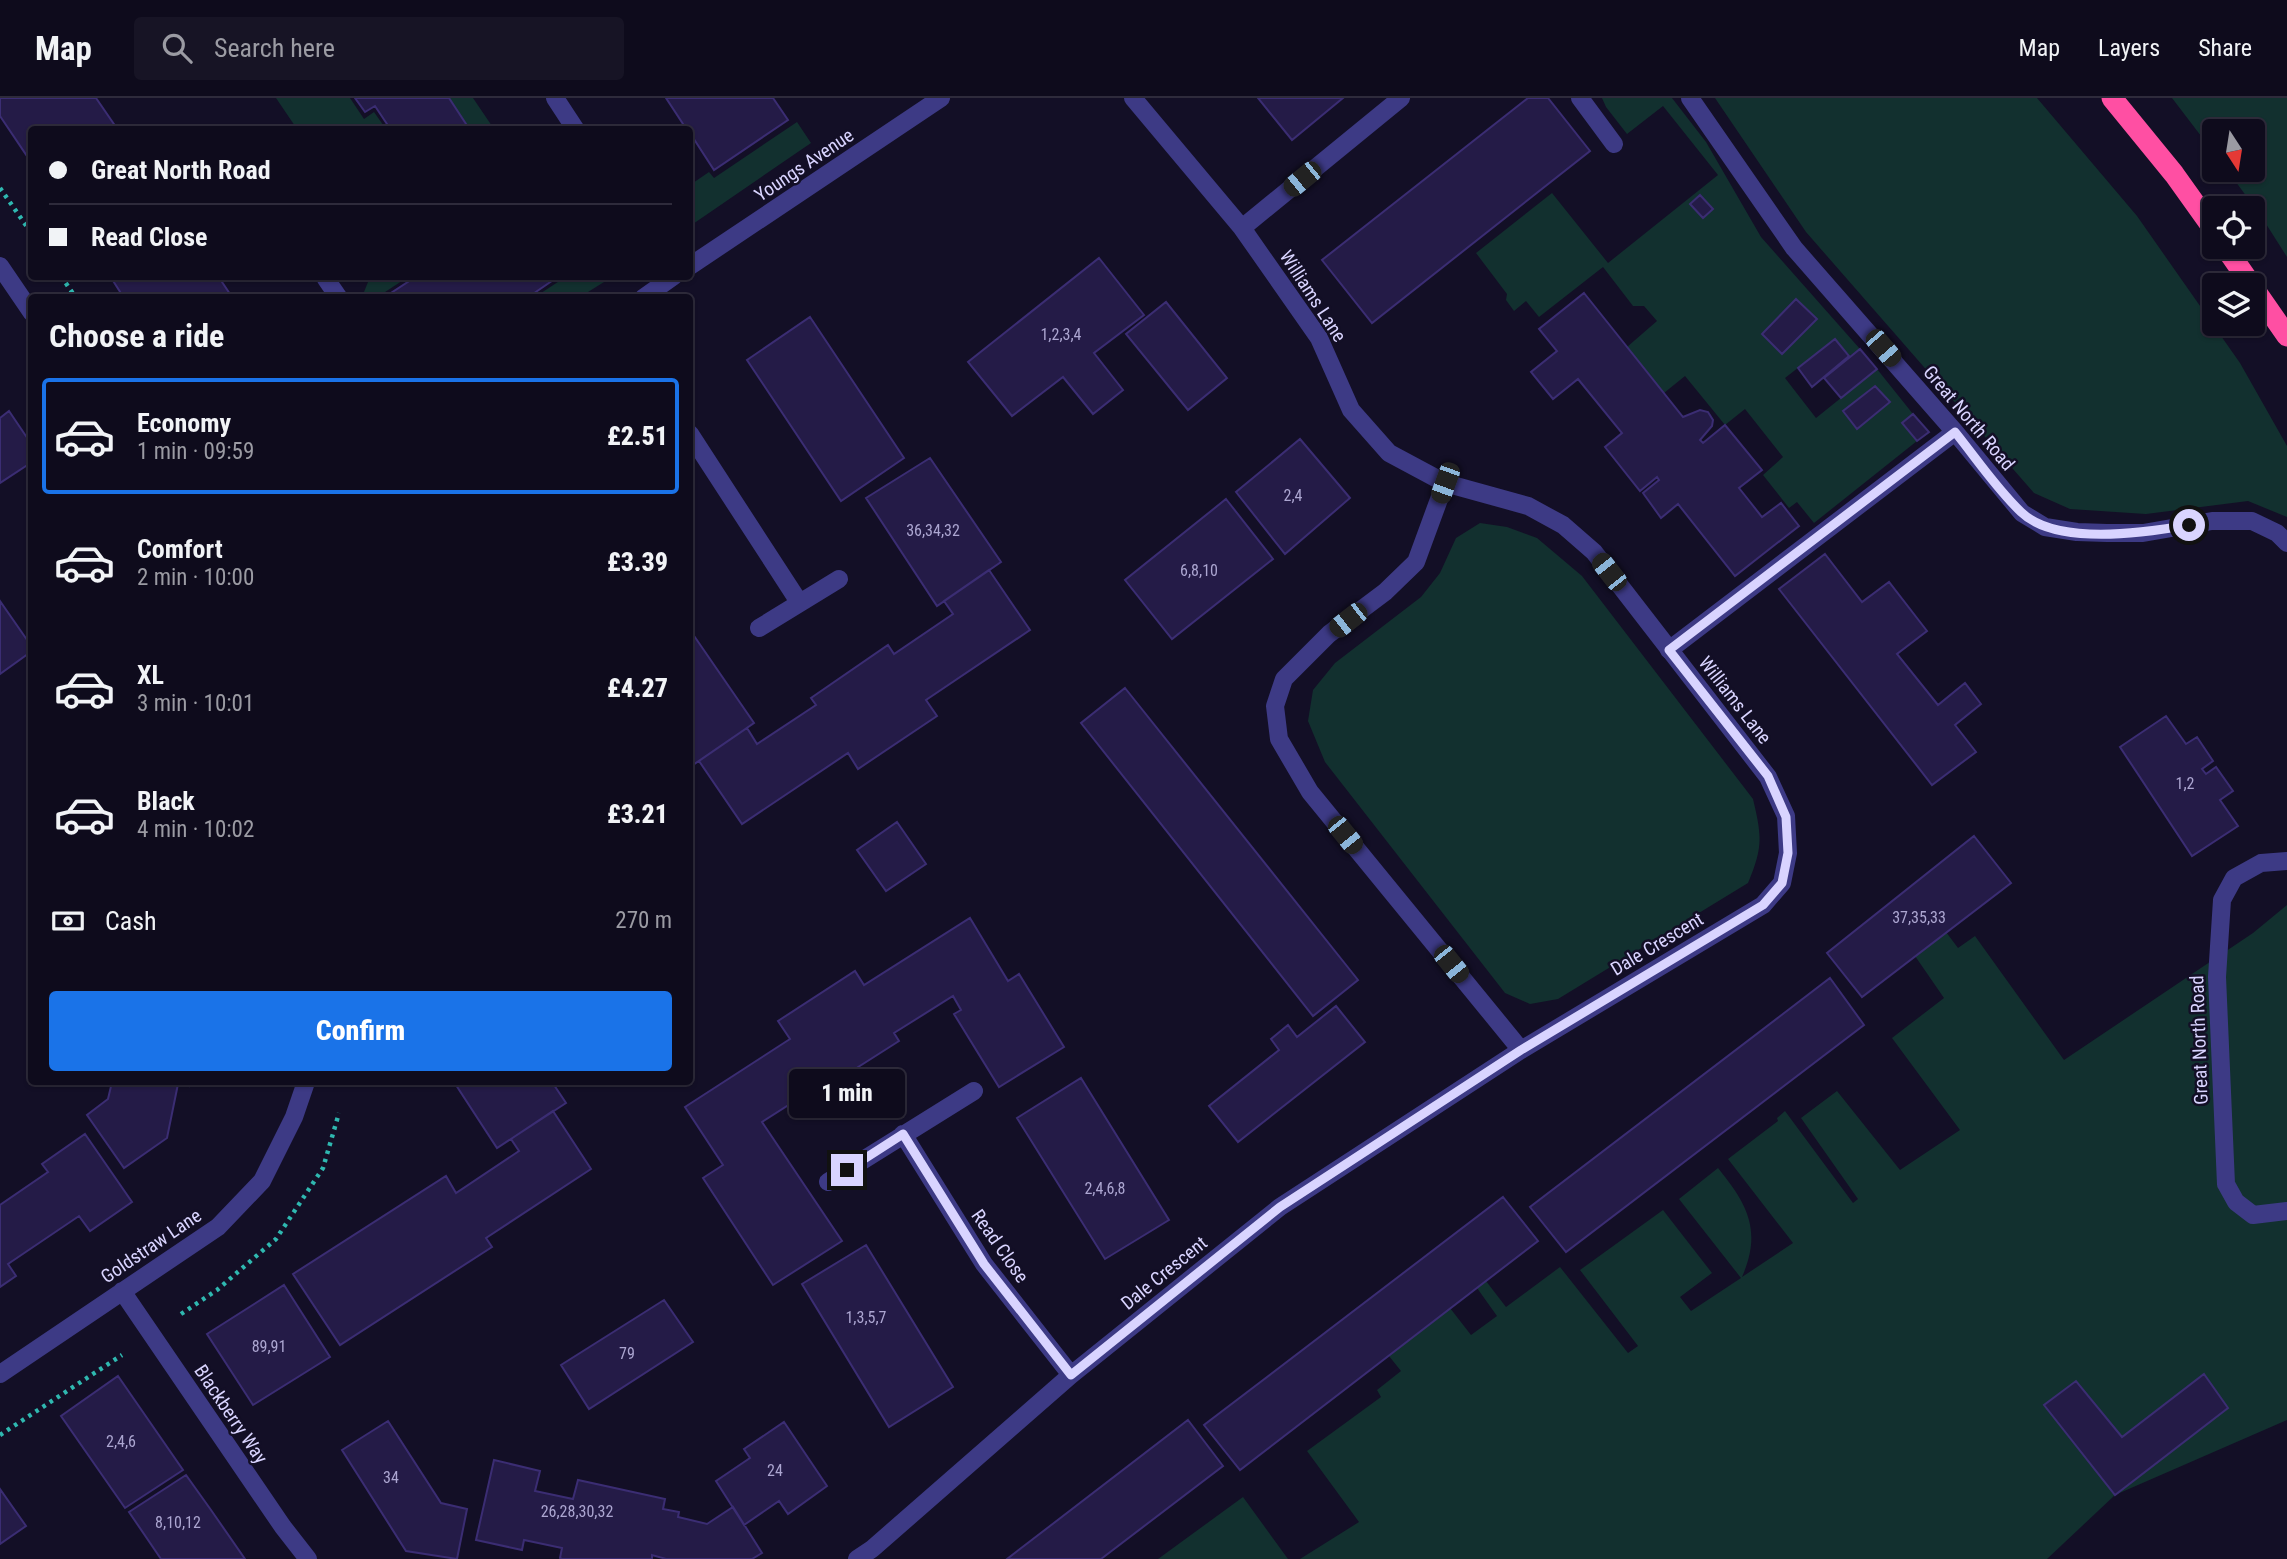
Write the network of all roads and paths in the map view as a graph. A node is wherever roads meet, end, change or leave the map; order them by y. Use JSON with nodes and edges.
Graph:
{"nodes":[{"id":1,"x":555,"y":98,"type":"edge"},
{"id":2,"x":941,"y":98,"type":"edge"},
{"id":3,"x":1133,"y":98,"type":"edge"},
{"id":4,"x":1401,"y":98,"type":"edge"},
{"id":5,"x":1580,"y":98,"type":"edge"},
{"id":6,"x":1690,"y":98,"type":"edge"},
{"id":7,"x":2112,"y":98,"type":"edge"},
{"id":8,"x":573,"y":126,"type":"edge"},
{"id":9,"x":1614,"y":144,"type":"dead end"},
{"id":10,"x":0,"y":188,"type":"edge"},
{"id":11,"x":2202,"y":213,"type":"edge"},
{"id":12,"x":28,"y":227,"type":"edge"},
{"id":13,"x":1242,"y":228,"type":"junction"},
{"id":14,"x":2233,"y":259,"type":"edge"},
{"id":15,"x":693,"y":264,"type":"edge"},
{"id":16,"x":0,"y":266,"type":"edge"},
{"id":17,"x":668,"y":280,"type":"edge"},
{"id":18,"x":649,"y":294,"type":"edge"},
{"id":19,"x":28,"y":307,"type":"edge"},
{"id":20,"x":2287,"y":336,"type":"edge"},
{"id":21,"x":1955,"y":432,"type":"junction"},
{"id":22,"x":693,"y":439,"type":"edge"},
{"id":23,"x":1445,"y":483,"type":"junction"},
{"id":24,"x":2287,"y":542,"type":"edge"},
{"id":25,"x":839,"y":579,"type":"dead end"},
{"id":26,"x":799,"y":602,"type":"junction"},
{"id":27,"x":759,"y":628,"type":"dead end"},
{"id":28,"x":1669,"y":650,"type":"junction"},
{"id":29,"x":1788,"y":853,"type":"joint"},
{"id":30,"x":2287,"y":860,"type":"edge"},
{"id":31,"x":1521,"y":1050,"type":"junction"},
{"id":32,"x":305,"y":1085,"type":"edge"},
{"id":33,"x":974,"y":1091,"type":"dead end"},
{"id":34,"x":903,"y":1134,"type":"junction"},
{"id":35,"x":828,"y":1182,"type":"dead end"},
{"id":36,"x":2287,"y":1211,"type":"edge"},
{"id":37,"x":121,"y":1291,"type":"junction"},
{"id":38,"x":0,"y":1374,"type":"edge"},
{"id":39,"x":1071,"y":1375,"type":"junction"},
{"id":40,"x":309,"y":1559,"type":"edge"},
{"id":41,"x":857,"y":1559,"type":"edge"}],
"edges":[{"from":1,"to":8,"type":"street"},
{"from":2,"to":15,"type":"street","name":"Youngs Avenue"},
{"from":3,"to":13,"type":"street","name":"Williams Lane"},
{"from":4,"to":13,"type":"street"},
{"from":5,"to":9,"type":"street"},
{"from":6,"to":21,"type":"street","name":"Great North Road"},
{"from":7,"to":11,"type":"highway"},
{"from":10,"to":12,"type":"path"},
{"from":13,"to":23,"type":"street","name":"Williams Lane"},
{"from":14,"to":20,"type":"highway"},
{"from":16,"to":19,"type":"street"},
{"from":17,"to":18,"type":"street"},
{"from":21,"to":24,"type":"street","name":"Great North Road"},
{"from":21,"to":28,"type":"street"},
{"from":22,"to":26,"type":"street"},
{"from":23,"to":28,"type":"street","name":"Williams Lane"},
{"from":23,"to":31,"type":"street"},
{"from":25,"to":26,"type":"street"},
{"from":26,"to":27,"type":"street"},
{"from":28,"to":29,"type":"street","name":"Williams Lane"},
{"from":29,"to":31,"type":"street","name":"Dale Crescent"},
{"from":30,"to":36,"type":"street","name":"Great North Road"},
{"from":31,"to":39,"type":"street","name":"Dale Crescent"},
{"from":32,"to":37,"type":"street","name":"Goldstraw Lane"},
{"from":33,"to":34,"type":"street"},
{"from":34,"to":35,"type":"street"},
{"from":34,"to":39,"type":"street","name":"Read Close"},
{"from":37,"to":38,"type":"street","name":"Goldstraw Lane"},
{"from":37,"to":40,"type":"street","name":"Blackberry Way"},
{"from":39,"to":41,"type":"street","name":"Dale Crescent"}]}
